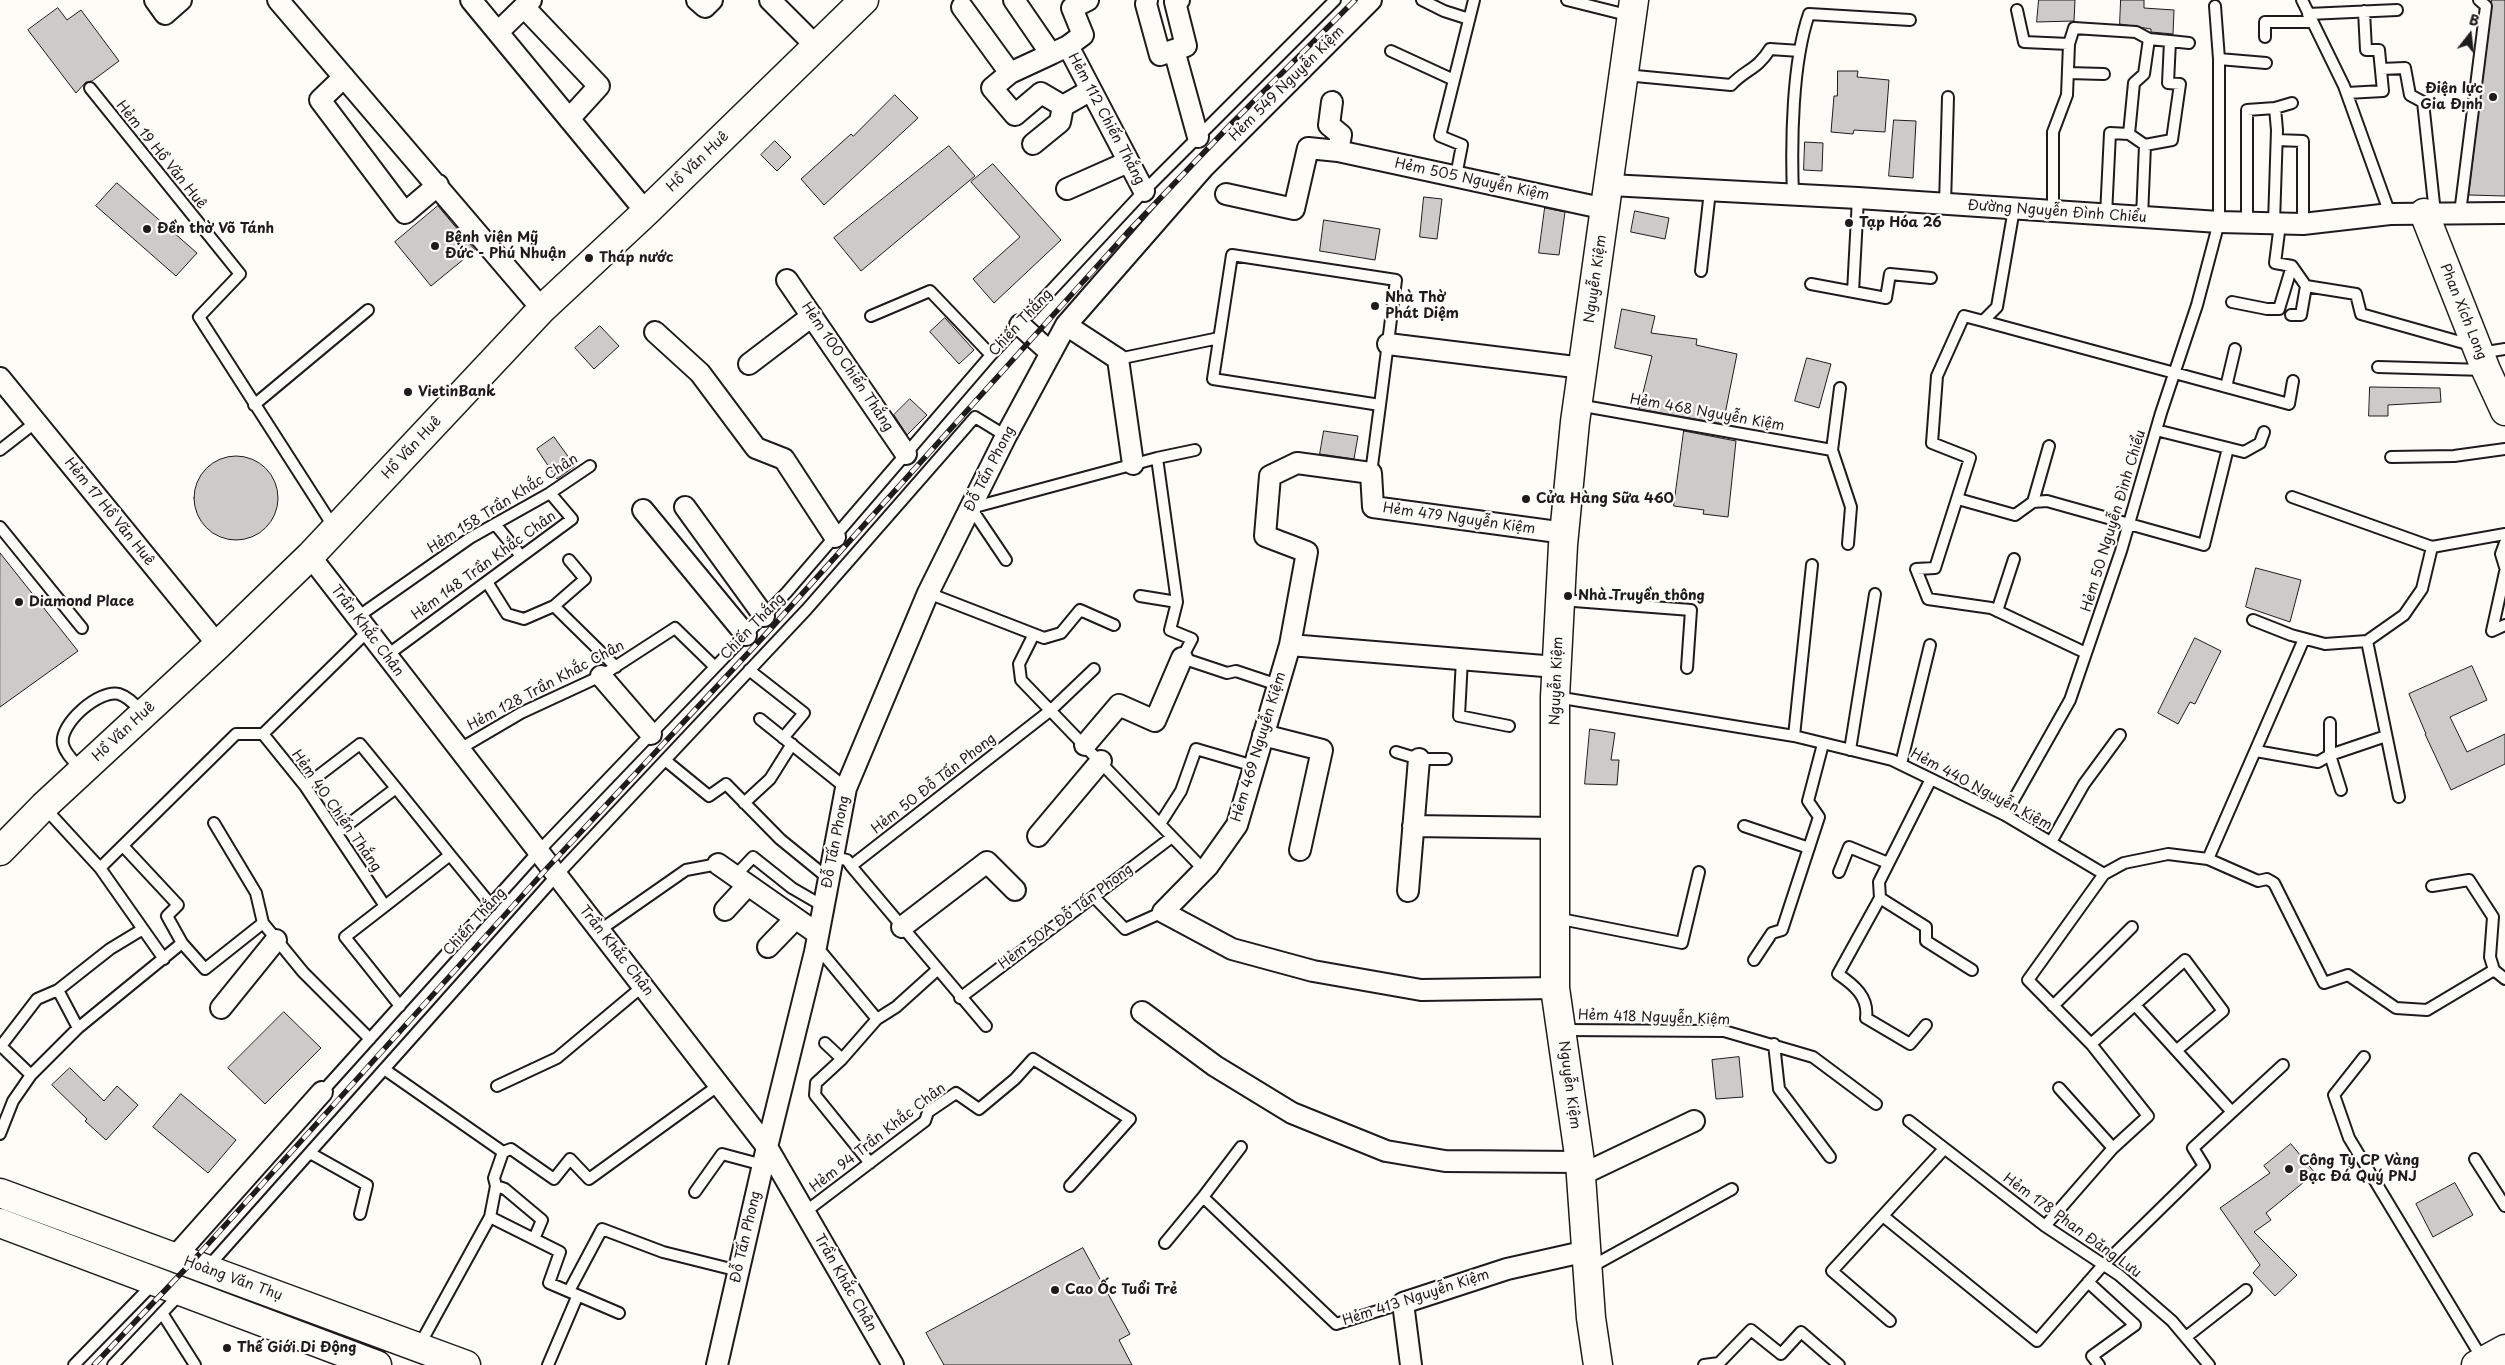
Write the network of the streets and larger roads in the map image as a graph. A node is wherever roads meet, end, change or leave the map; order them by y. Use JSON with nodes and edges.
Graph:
{"nodes":[{"id":1,"x":155,"y":0,"type":"edge"},
{"id":2,"x":182,"y":0,"type":"edge"},
{"id":3,"x":278,"y":0,"type":"edge"},
{"id":4,"x":471,"y":0,"type":"edge"},
{"id":5,"x":697,"y":0,"type":"edge"},
{"id":6,"x":712,"y":0,"type":"edge"},
{"id":7,"x":770,"y":0,"type":"edge"},
{"id":8,"x":1014,"y":0,"type":"edge"},
{"id":9,"x":1088,"y":0,"type":"edge"},
{"id":10,"x":1147,"y":0,"type":"edge"},
{"id":11,"x":1179,"y":0,"type":"edge"},
{"id":12,"x":1371,"y":0,"type":"edge"},
{"id":13,"x":527,"y":3,"type":"edge"},
{"id":14,"x":853,"y":6,"type":"edge"},
{"id":15,"x":962,"y":7,"type":"dead end"},
{"id":16,"x":1633,"y":8,"type":"edge"},
{"id":17,"x":498,"y":32,"type":"junction"},
{"id":18,"x":816,"y":46,"type":"junction"},
{"id":19,"x":1059,"y":50,"type":"junction"},
{"id":20,"x":1174,"y":50,"type":"junction"},
{"id":21,"x":1010,"y":72,"type":"junction"},
{"id":22,"x":344,"y":76,"type":"junction"},
{"id":23,"x":1091,"y":90,"type":"junction"},
{"id":24,"x":1332,"y":102,"type":"dead end"},
{"id":25,"x":1063,"y":106,"type":"junction"},
{"id":26,"x":569,"y":119,"type":"junction"},
{"id":27,"x":1198,"y":137,"type":"road end"},
{"id":28,"x":1033,"y":144,"type":"dead end"},
{"id":29,"x":1338,"y":151,"type":"junction"},
{"id":30,"x":1128,"y":162,"type":"junction"},
{"id":31,"x":1203,"y":168,"type":"joint"},
{"id":32,"x":438,"y":186,"type":"junction"},
{"id":33,"x":1067,"y":189,"type":"dead end"},
{"id":34,"x":1144,"y":191,"type":"road end"},
{"id":35,"x":1226,"y":194,"type":"dead end"},
{"id":36,"x":1608,"y":197,"type":"junction"},
{"id":37,"x":646,"y":212,"type":"junction"},
{"id":38,"x":2505,"y":212,"type":"edge"},
{"id":39,"x":2429,"y":213,"type":"junction"},
{"id":40,"x":787,"y":280,"type":"dead end"},
{"id":41,"x":542,"y":309,"type":"junction"},
{"id":42,"x":812,"y":316,"type":"junction"},
{"id":43,"x":1020,"y":324,"type":"road end"},
{"id":44,"x":1066,"y":325,"type":"junction"},
{"id":45,"x":655,"y":332,"type":"dead end"},
{"id":46,"x":1388,"y":344,"type":"road end"},
{"id":47,"x":1051,"y":354,"type":"junction"},
{"id":48,"x":2487,"y":354,"type":"edge"},
{"id":49,"x":749,"y":364,"type":"dead end"},
{"id":50,"x":1583,"y":368,"type":"junction"},
{"id":51,"x":0,"y":378,"type":"edge"},
{"id":52,"x":2505,"y":411,"type":"edge"},
{"id":53,"x":906,"y":454,"type":"road end"},
{"id":54,"x":1133,"y":464,"type":"road end"},
{"id":55,"x":685,"y":507,"type":"dead end"},
{"id":56,"x":643,"y":510,"type":"dead end"},
{"id":57,"x":1564,"y":533,"type":"junction"},
{"id":58,"x":1266,"y":536,"type":"joint"},
{"id":59,"x":835,"y":537,"type":"road end"},
{"id":60,"x":310,"y":556,"type":"junction"},
{"id":61,"x":764,"y":616,"type":"road end"},
{"id":62,"x":746,"y":635,"type":"road end"},
{"id":63,"x":1290,"y":645,"type":"junction"},
{"id":64,"x":218,"y":646,"type":"junction"},
{"id":65,"x":1182,"y":658,"type":"road end"},
{"id":66,"x":1556,"y":668,"type":"junction"},
{"id":67,"x":609,"y":671,"type":"road end"},
{"id":68,"x":651,"y":734,"type":"road end"},
{"id":69,"x":1263,"y":735,"type":"junction"},
{"id":70,"x":1085,"y":745,"type":"road end"},
{"id":71,"x":1418,"y":759,"type":"road end"},
{"id":72,"x":1100,"y":761,"type":"road end"},
{"id":73,"x":1413,"y":826,"type":"junction"},
{"id":74,"x":1555,"y":828,"type":"junction"},
{"id":75,"x":1038,"y":836,"type":"dead end"},
{"id":76,"x":1300,"y":850,"type":"dead end"},
{"id":77,"x":0,"y":851,"type":"edge"},
{"id":78,"x":718,"y":864,"type":"road end"},
{"id":79,"x":742,"y":881,"type":"junction"},
{"id":80,"x":1014,"y":890,"type":"dead end"},
{"id":81,"x":1408,"y":891,"type":"dead end"},
{"id":82,"x":725,"y":910,"type":"dead end"},
{"id":83,"x":795,"y":919,"type":"junction"},
{"id":84,"x":902,"y":927,"type":"road end"},
{"id":85,"x":276,"y":940,"type":"road end"},
{"id":86,"x":817,"y":943,"type":"junction"},
{"id":87,"x":768,"y":947,"type":"dead end"},
{"id":88,"x":1555,"y":988,"type":"junction"},
{"id":89,"x":221,"y":1008,"type":"dead end"},
{"id":90,"x":1142,"y":1012,"type":"dead end"},
{"id":91,"x":322,"y":1092,"type":"road end"},
{"id":92,"x":1694,"y":1120,"type":"dead end"},
{"id":93,"x":765,"y":1156,"type":"junction"},
{"id":94,"x":1580,"y":1168,"type":"junction"},
{"id":95,"x":0,"y":1193,"type":"edge"},
{"id":96,"x":0,"y":1223,"type":"edge"},
{"id":97,"x":174,"y":1258,"type":"junction"},
{"id":98,"x":1587,"y":1260,"type":"junction"},
{"id":99,"x":206,"y":1269,"type":"junction"},
{"id":100,"x":157,"y":1281,"type":"junction"},
{"id":101,"x":183,"y":1290,"type":"junction"},
{"id":102,"x":377,"y":1365,"type":"edge"},
{"id":103,"x":466,"y":1365,"type":"edge"},
{"id":104,"x":717,"y":1365,"type":"edge"},
{"id":105,"x":893,"y":1365,"type":"edge"},
{"id":106,"x":1411,"y":1365,"type":"edge"},
{"id":107,"x":1598,"y":1365,"type":"edge"}],
"edges":[{"from":1,"to":2,"type":"street"},
{"from":3,"to":22,"type":"street"},
{"from":4,"to":17,"type":"street"},
{"from":5,"to":6,"type":"street"},
{"from":7,"to":18,"type":"street"},
{"from":8,"to":19,"type":"street","name":"Hẻm 112 Chiến Thắng"},
{"from":9,"to":19,"type":"street","name":"Hẻm 112 Chiến Thắng"},
{"from":10,"to":20,"type":"street"},
{"from":11,"to":20,"type":"street"},
{"from":12,"to":31,"type":"street","name":"Hẻm 549 Nguyễn Kiệm"},
{"from":13,"to":17,"type":"street"},
{"from":13,"to":26,"type":"street"},
{"from":14,"to":18,"type":"main road","name":"Hồ Văn Huê"},
{"from":15,"to":21,"type":"street"},
{"from":16,"to":36,"type":"main road","name":"Nguyễn Kiệm"},
{"from":17,"to":26,"type":"street"},
{"from":18,"to":37,"type":"main road","name":"Hồ Văn Huê"},
{"from":19,"to":21,"type":"street","name":"Hẻm 112 Chiến Thắng"},
{"from":19,"to":23,"type":"street","name":"Hẻm 112 Chiến Thắng"},
{"from":20,"to":27,"type":"street"},
{"from":21,"to":25,"type":"street"},
{"from":22,"to":32,"type":"street"},
{"from":22,"to":32,"type":"street"},
{"from":23,"to":25,"type":"street"},
{"from":23,"to":30,"type":"street","name":"Hẻm 112 Chiến Thắng"},
{"from":24,"to":29,"type":"street"},
{"from":25,"to":28,"type":"street"},
{"from":26,"to":37,"type":"street"},
{"from":29,"to":35,"type":"street","name":"Hẻm 505 Nguyễn Kiệm"},
{"from":29,"to":36,"type":"street","name":"Hẻm 505 Nguyễn Kiệm"},
{"from":30,"to":33,"type":"street"},
{"from":30,"to":34,"type":"street","name":"Hẻm 112 Chiến Thắng"},
{"from":31,"to":44,"type":"street","name":"Đỗ Tấn Phong"},
{"from":32,"to":41,"type":"street"},
{"from":36,"to":39,"type":"street","name":"Đường Nguyễn Đình Chiểu"},
{"from":36,"to":50,"type":"main road","name":"Nguyễn Kiệm"},
{"from":37,"to":41,"type":"main road","name":"Hồ Văn Huê"},
{"from":38,"to":39,"type":"street","name":"Đường Nguyễn Đình Chiểu"},
{"from":39,"to":48,"type":"main road","name":"Phan Xích Long"},
{"from":40,"to":42,"type":"street","name":"Hẻm 100 Chiến Thắng"},
{"from":41,"to":60,"type":"main road","name":"Hồ Văn Huê"},
{"from":42,"to":49,"type":"street"},
{"from":42,"to":53,"type":"street","name":"Hẻm 100 Chiến Thắng"},
{"from":43,"to":47,"type":"street"},
{"from":44,"to":47,"type":"street","name":"Đỗ Tấn Phong"},
{"from":44,"to":54,"type":"street"},
{"from":45,"to":59,"type":"street"},
{"from":46,"to":50,"type":"street"},
{"from":47,"to":86,"type":"street","name":"Đỗ Tấn Phong"},
{"from":48,"to":52,"type":"main road","name":"Phan Xích Long"},
{"from":50,"to":57,"type":"main road","name":"Nguyễn Kiệm"},
{"from":51,"to":64,"type":"street","name":"Hẻm 17 Hồ Văn Huê"},
{"from":55,"to":61,"type":"street"},
{"from":56,"to":62,"type":"street"},
{"from":57,"to":58,"type":"street","name":"Hẻm 479 Nguyễn Kiệm"},
{"from":57,"to":66,"type":"main road","name":"Nguyễn Kiệm"},
{"from":58,"to":63,"type":"street","name":"Hẻm 469 Nguyễn Kiệm"},
{"from":60,"to":64,"type":"main road","name":"Hồ Văn Huê"},
{"from":60,"to":93,"type":"street","name":"Trần Khắc Chân"},
{"from":63,"to":66,"type":"street"},
{"from":63,"to":69,"type":"street","name":"Hẻm 469 Nguyễn Kiệm"},
{"from":64,"to":77,"type":"main road","name":"Hồ Văn Huê"},
{"from":65,"to":70,"type":"street"},
{"from":66,"to":74,"type":"main road","name":"Nguyễn Kiệm"},
{"from":67,"to":68,"type":"street"},
{"from":69,"to":76,"type":"street"},
{"from":69,"to":88,"type":"street","name":"Hẻm 469 Nguyễn Kiệm"},
{"from":71,"to":73,"type":"street"},
{"from":72,"to":75,"type":"street"},
{"from":73,"to":74,"type":"street"},
{"from":73,"to":81,"type":"street"},
{"from":74,"to":88,"type":"main road","name":"Nguyễn Kiệm"},
{"from":78,"to":79,"type":"street"},
{"from":79,"to":82,"type":"street"},
{"from":79,"to":83,"type":"street"},
{"from":80,"to":84,"type":"street"},
{"from":83,"to":86,"type":"street"},
{"from":83,"to":87,"type":"street"},
{"from":85,"to":89,"type":"street"},
{"from":86,"to":93,"type":"street","name":"Đỗ Tấn Phong"},
{"from":88,"to":94,"type":"main road","name":"Nguyễn Kiệm"},
{"from":90,"to":94,"type":"street"},
{"from":91,"to":97,"type":"street","name":"Chiến Thắng"},
{"from":92,"to":94,"type":"street"},
{"from":93,"to":104,"type":"street","name":"Đỗ Tấn Phong"},
{"from":93,"to":105,"type":"street","name":"Trần Khắc Chân"},
{"from":94,"to":98,"type":"main road","name":"Nguyễn Kiệm"},
{"from":95,"to":97,"type":"main road","name":"Hoàng Văn Thụ"},
{"from":96,"to":100,"type":"main road","name":"Hoàng Văn Thụ"},
{"from":97,"to":99,"type":"main road","name":"Hoàng Văn Thụ"},
{"from":97,"to":100,"type":"main road"},
{"from":98,"to":106,"type":"street","name":"Hẻm 413 Nguyễn Kiệm"},
{"from":98,"to":107,"type":"main road","name":"Nguyễn Kiệm"},
{"from":99,"to":101,"type":"main road"},
{"from":99,"to":103,"type":"main road","name":"Hoàng Văn Thụ"},
{"from":100,"to":101,"type":"main road","name":"Hoàng Văn Thụ"},
{"from":101,"to":102,"type":"main road","name":"Hoàng Văn Thụ"}]}
